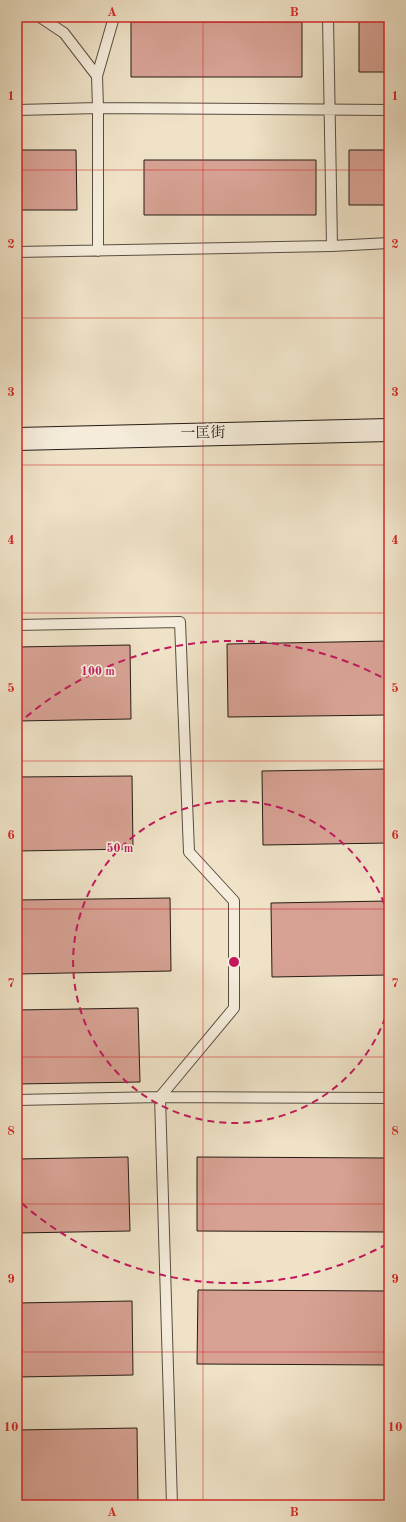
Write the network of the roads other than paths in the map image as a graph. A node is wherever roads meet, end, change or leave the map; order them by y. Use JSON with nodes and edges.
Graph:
{"nodes":[{"id":1,"x":40,"y":17,"type":"edge"},
{"id":2,"x":114,"y":17,"type":"edge"},
{"id":3,"x":328,"y":17,"type":"edge"},
{"id":4,"x":97,"y":76,"type":"junction"},
{"id":5,"x":98,"y":108,"type":"junction"},
{"id":6,"x":17,"y":110,"type":"edge"},
{"id":7,"x":330,"y":110,"type":"junction"},
{"id":8,"x":389,"y":110,"type":"edge"},
{"id":9,"x":389,"y":243,"type":"edge"},
{"id":10,"x":332,"y":246,"type":"junction"},
{"id":11,"x":98,"y":251,"type":"junction"},
{"id":12,"x":17,"y":252,"type":"edge"},
{"id":13,"x":389,"y":430,"type":"edge"},
{"id":14,"x":17,"y":439,"type":"edge"},
{"id":15,"x":17,"y":625,"type":"edge"},
{"id":16,"x":160,"y":1097,"type":"junction"},
{"id":17,"x":389,"y":1098,"type":"edge"},
{"id":18,"x":17,"y":1100,"type":"edge"},
{"id":19,"x":172,"y":1505,"type":"edge"}],
"edges":[{"from":1,"to":4,"type":"lane"},
{"from":2,"to":4,"type":"lane"},
{"from":3,"to":7,"type":"lane"},
{"from":4,"to":5,"type":"lane"},
{"from":5,"to":6,"type":"lane"},
{"from":5,"to":7,"type":"lane"},
{"from":5,"to":11,"type":"lane"},
{"from":7,"to":8,"type":"lane"},
{"from":7,"to":10,"type":"lane"},
{"from":9,"to":10,"type":"lane"},
{"from":10,"to":11,"type":"lane"},
{"from":11,"to":12,"type":"lane"},
{"from":13,"to":14,"type":"street","name":"一匡街"},
{"from":15,"to":16,"type":"lane"},
{"from":16,"to":17,"type":"lane"},
{"from":16,"to":18,"type":"lane"},
{"from":16,"to":19,"type":"lane"}]}
